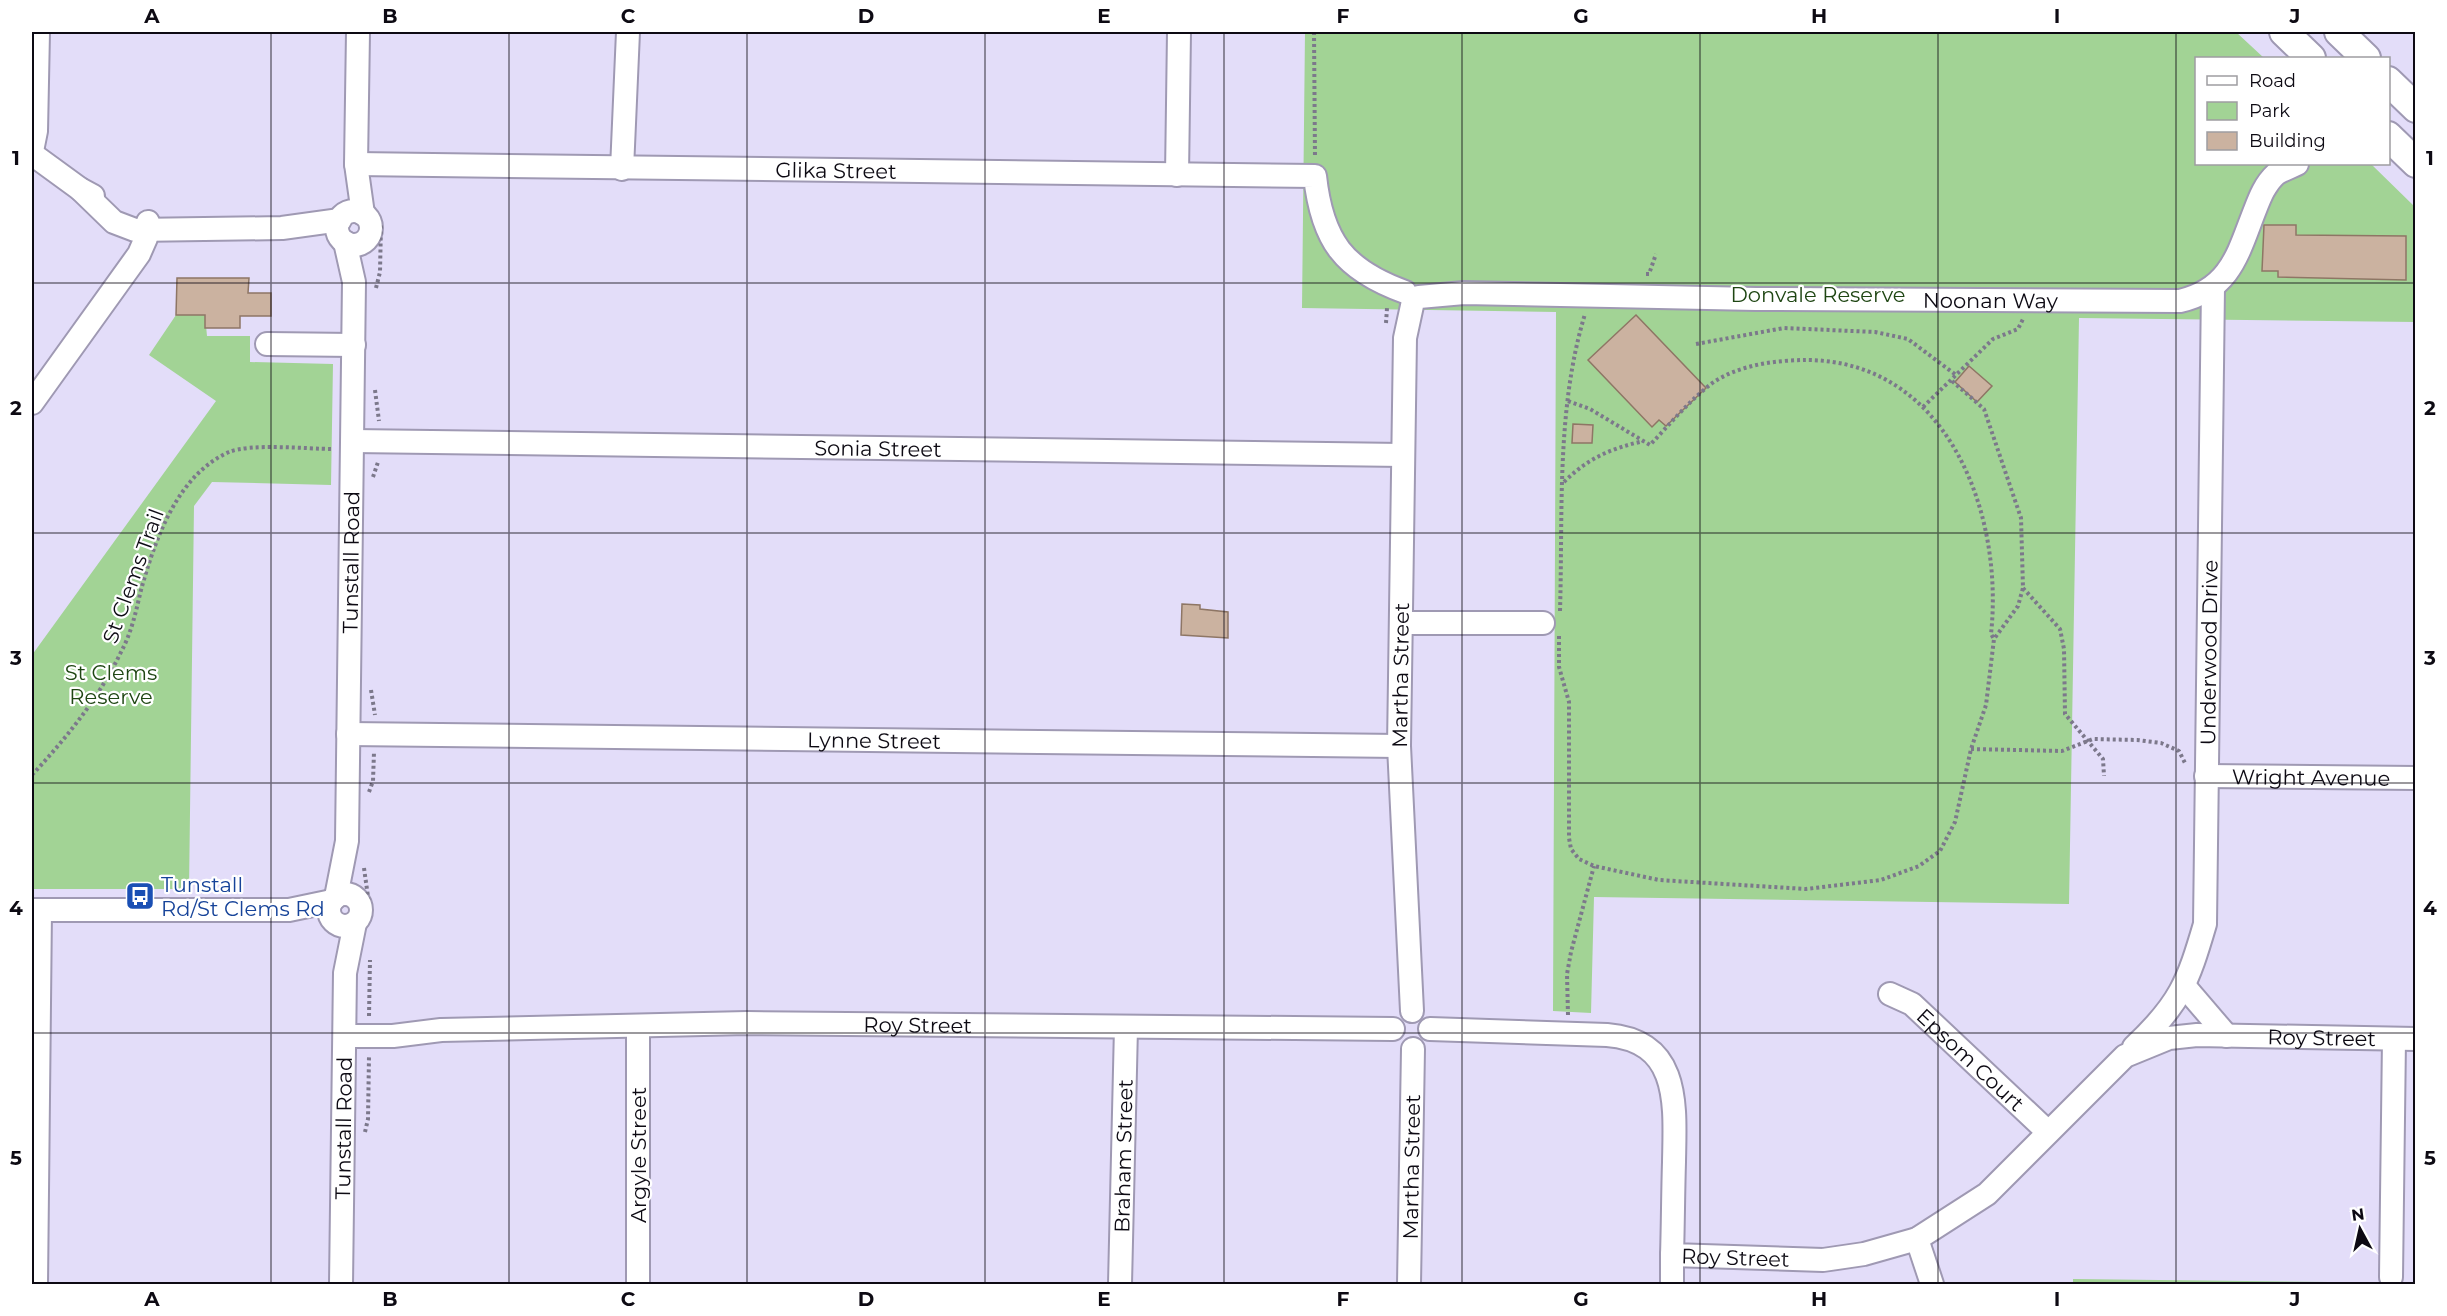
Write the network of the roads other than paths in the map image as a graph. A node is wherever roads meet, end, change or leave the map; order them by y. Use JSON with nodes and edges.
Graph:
{"nodes":[{"id":1,"x":38,"y":32,"type":"edge"},
{"id":2,"x":358,"y":32,"type":"edge"},
{"id":3,"x":628,"y":32,"type":"edge"},
{"id":4,"x":1179,"y":32,"type":"edge"},
{"id":5,"x":2284,"y":32,"type":"edge"},
{"id":6,"x":2339,"y":32,"type":"edge"},
{"id":7,"x":2310,"y":57,"type":"edge"},
{"id":8,"x":2365,"y":57,"type":"edge"},
{"id":9,"x":2390,"y":83,"type":"edge"},
{"id":10,"x":2415,"y":108,"type":"edge"},
{"id":11,"x":2390,"y":138,"type":"edge"},
{"id":12,"x":35,"y":158,"type":"edge"},
{"id":13,"x":2415,"y":163,"type":"edge"},
{"id":14,"x":356,"y":164,"type":"junction"},
{"id":15,"x":2295,"y":165,"type":"edge"},
{"id":16,"x":622,"y":169,"type":"junction"},
{"id":17,"x":1177,"y":175,"type":"junction"},
{"id":18,"x":148,"y":226,"type":"junction"},
{"id":19,"x":350,"y":228,"type":"junction"},
{"id":20,"x":2213,"y":287,"type":"junction"},
{"id":21,"x":1405,"y":300,"type":"junction"},
{"id":22,"x":267,"y":344,"type":"dead end"},
{"id":23,"x":354,"y":345,"type":"junction"},
{"id":24,"x":32,"y":403,"type":"edge"},
{"id":25,"x":344,"y":445,"type":"junction"},
{"id":26,"x":1403,"y":454,"type":"junction"},
{"id":27,"x":1402,"y":623,"type":"junction"},
{"id":28,"x":1554,"y":625,"type":"road end"},
{"id":29,"x":348,"y":734,"type":"junction"},
{"id":30,"x":1399,"y":746,"type":"junction"},
{"id":31,"x":2197,"y":772,"type":"junction"},
{"id":32,"x":2415,"y":778,"type":"edge"},
{"id":33,"x":36,"y":910,"type":"edge"},
{"id":34,"x":341,"y":910,"type":"junction"},
{"id":35,"x":2185,"y":987,"type":"junction"},
{"id":36,"x":1890,"y":994,"type":"dead end"},
{"id":37,"x":1412,"y":1011,"type":"junction"},
{"id":38,"x":638,"y":1026,"type":"junction"},
{"id":39,"x":1126,"y":1027,"type":"junction"},
{"id":40,"x":345,"y":1029,"type":"junction"},
{"id":41,"x":1393,"y":1029,"type":"junction"},
{"id":42,"x":1430,"y":1029,"type":"junction"},
{"id":43,"x":2227,"y":1036,"type":"junction"},
{"id":44,"x":2405,"y":1039,"type":"edge"},
{"id":45,"x":1413,"y":1049,"type":"junction"},
{"id":46,"x":2125,"y":1056,"type":"junction"},
{"id":47,"x":2048,"y":1132,"type":"junction"},
{"id":48,"x":1917,"y":1239,"type":"junction"},
{"id":49,"x":1672,"y":1255,"type":"junction"},
{"id":50,"x":2391,"y":1277,"type":"dead end"},
{"id":51,"x":36,"y":1284,"type":"edge"},
{"id":52,"x":341,"y":1284,"type":"edge"},
{"id":53,"x":638,"y":1284,"type":"edge"},
{"id":54,"x":1120,"y":1284,"type":"edge"},
{"id":55,"x":1409,"y":1284,"type":"edge"},
{"id":56,"x":1672,"y":1284,"type":"edge"},
{"id":57,"x":1932,"y":1284,"type":"edge"}],
"edges":[{"from":1,"to":12,"type":"street"},
{"from":2,"to":14,"type":"street","name":"Tunstall Road"},
{"from":3,"to":16,"type":"street"},
{"from":4,"to":17,"type":"street"},
{"from":5,"to":7,"type":"main road"},
{"from":6,"to":8,"type":"main road"},
{"from":9,"to":10,"type":"main road"},
{"from":11,"to":13,"type":"main road"},
{"from":12,"to":18,"type":"street"},
{"from":14,"to":16,"type":"street","name":"Glika Street"},
{"from":14,"to":19,"type":"street","name":"Tunstall Road"},
{"from":15,"to":20,"type":"street","name":"Noonan Way"},
{"from":16,"to":17,"type":"street","name":"Glika Street"},
{"from":17,"to":21,"type":"street","name":"Glika Street"},
{"from":18,"to":19,"type":"street"},
{"from":18,"to":24,"type":"street"},
{"from":19,"to":23,"type":"street","name":"Tunstall Road"},
{"from":20,"to":21,"type":"street","name":"Noonan Way"},
{"from":20,"to":31,"type":"street","name":"Underwood Drive"},
{"from":21,"to":26,"type":"street","name":"Martha Street"},
{"from":22,"to":23,"type":"street"},
{"from":23,"to":25,"type":"street","name":"Tunstall Road"},
{"from":25,"to":26,"type":"street","name":"Sonia Street"},
{"from":25,"to":29,"type":"street","name":"Tunstall Road"},
{"from":26,"to":27,"type":"street","name":"Martha Street"},
{"from":27,"to":28,"type":"street"},
{"from":27,"to":30,"type":"street","name":"Martha Street"},
{"from":29,"to":30,"type":"street","name":"Lynne Street"},
{"from":29,"to":34,"type":"street","name":"Tunstall Road"},
{"from":30,"to":37,"type":"street","name":"Martha Street"},
{"from":31,"to":32,"type":"street","name":"Wright Avenue"},
{"from":31,"to":35,"type":"street","name":"Underwood Drive"},
{"from":33,"to":34,"type":"street"},
{"from":33,"to":51,"type":"street"},
{"from":34,"to":40,"type":"street","name":"Tunstall Road"},
{"from":35,"to":43,"type":"street"},
{"from":35,"to":46,"type":"street","name":"Roy Street"},
{"from":36,"to":47,"type":"street","name":"Epsom Court"},
{"from":37,"to":41,"type":"street"},
{"from":37,"to":42,"type":"street"},
{"from":38,"to":39,"type":"street","name":"Roy Street"},
{"from":38,"to":40,"type":"street","name":"Roy Street"},
{"from":38,"to":53,"type":"street","name":"Argyle Street"},
{"from":39,"to":41,"type":"street","name":"Roy Street"},
{"from":39,"to":54,"type":"street","name":"Braham Street"},
{"from":40,"to":52,"type":"street","name":"Tunstall Road"},
{"from":41,"to":45,"type":"street"},
{"from":42,"to":45,"type":"street"},
{"from":42,"to":49,"type":"street","name":"Roy Street"},
{"from":43,"to":44,"type":"street","name":"Roy Street"},
{"from":43,"to":46,"type":"street","name":"Roy Street"},
{"from":44,"to":50,"type":"street"},
{"from":45,"to":55,"type":"street","name":"Martha Street"},
{"from":46,"to":47,"type":"street","name":"Roy Street"},
{"from":47,"to":48,"type":"street","name":"Roy Street"},
{"from":48,"to":49,"type":"street","name":"Roy Street"},
{"from":48,"to":57,"type":"street"},
{"from":49,"to":56,"type":"street"}]}
